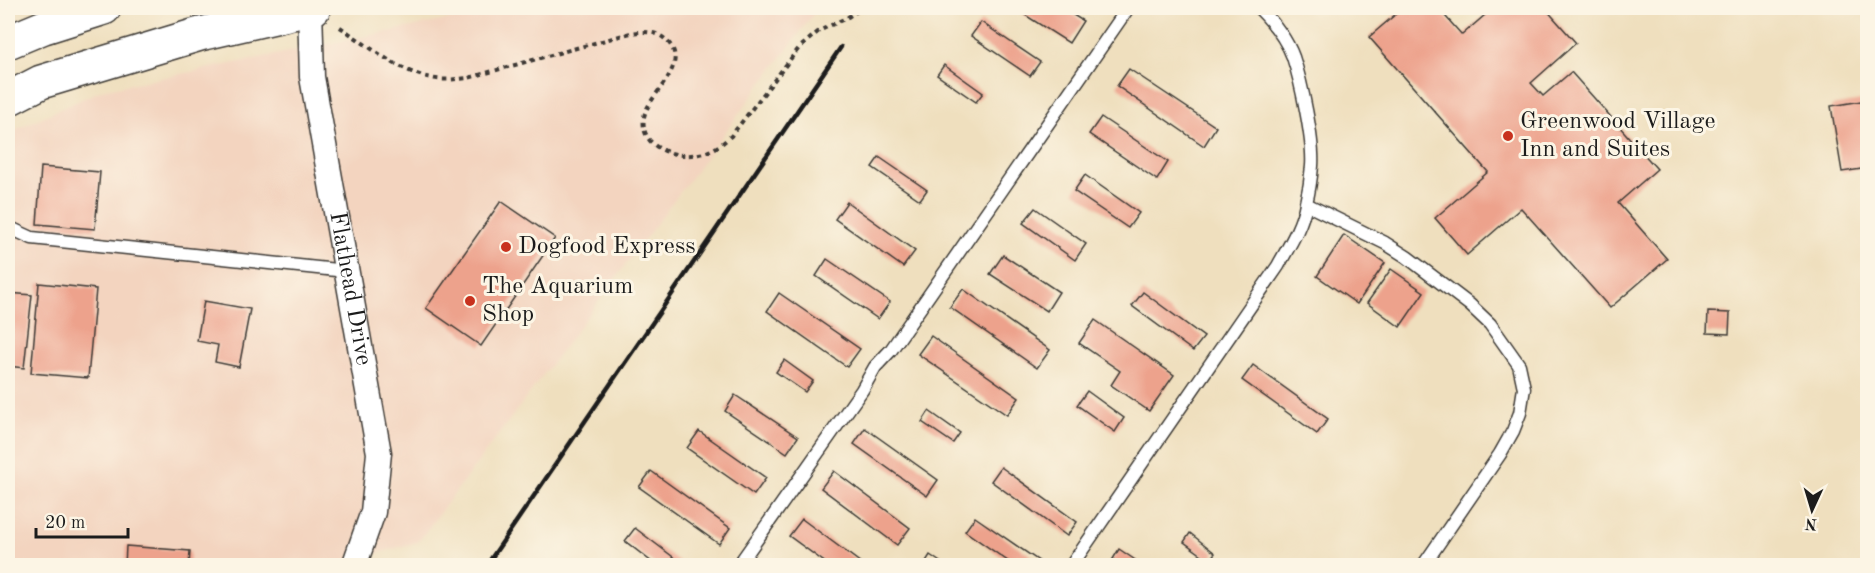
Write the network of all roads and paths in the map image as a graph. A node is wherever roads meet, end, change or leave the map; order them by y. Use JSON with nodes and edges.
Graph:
{"nodes":[{"id":1,"x":104,"y":8,"type":"edge"},
{"id":2,"x":312,"y":8,"type":"edge"},
{"id":3,"x":862,"y":8,"type":"edge"},
{"id":4,"x":1128,"y":8,"type":"edge"},
{"id":5,"x":1259,"y":8,"type":"edge"},
{"id":6,"x":8,"y":42,"type":"edge"},
{"id":7,"x":8,"y":99,"type":"edge"},
{"id":8,"x":1306,"y":204,"type":"junction"},
{"id":9,"x":8,"y":227,"type":"edge"},
{"id":10,"x":346,"y":271,"type":"junction"},
{"id":11,"x":354,"y":566,"type":"edge"},
{"id":12,"x":738,"y":566,"type":"edge"},
{"id":13,"x":1071,"y":566,"type":"edge"},
{"id":14,"x":1423,"y":566,"type":"edge"}],
"edges":[{"from":1,"to":6,"type":"highway"},
{"from":2,"to":3,"type":"path"},
{"from":2,"to":7,"type":"highway"},
{"from":2,"to":10,"type":"street","name":"Flathead Drive"},
{"from":4,"to":12,"type":"lane"},
{"from":5,"to":8,"type":"lane"},
{"from":8,"to":13,"type":"lane"},
{"from":8,"to":14,"type":"lane"},
{"from":9,"to":10,"type":"lane"},
{"from":10,"to":11,"type":"street","name":"Flathead Drive"}]}
